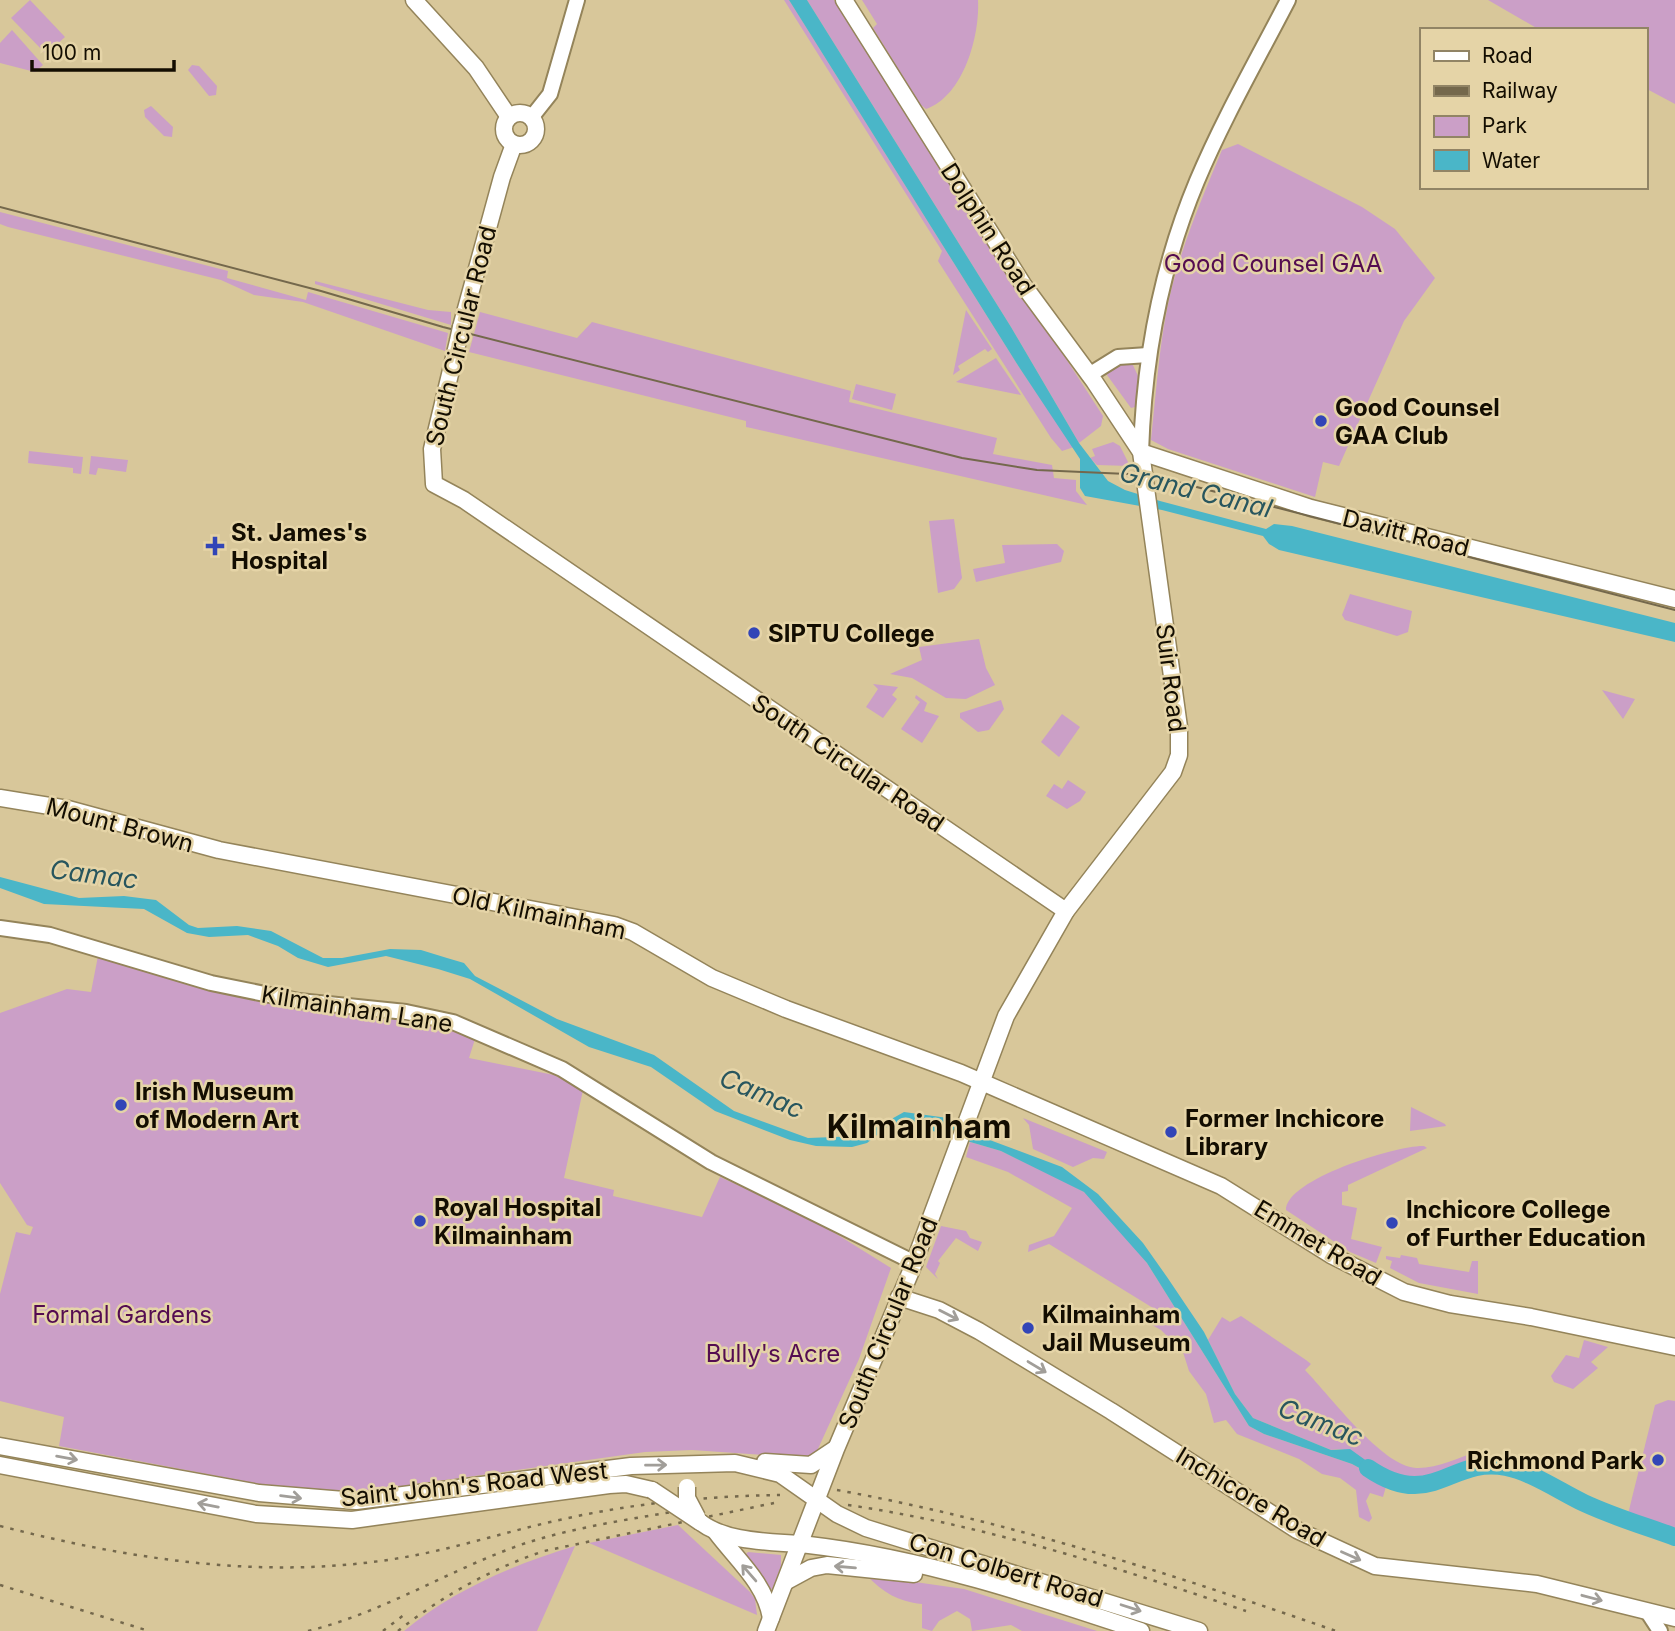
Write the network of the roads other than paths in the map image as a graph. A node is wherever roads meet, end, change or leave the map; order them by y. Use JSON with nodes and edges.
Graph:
{"nodes":[{"id":1,"x":414,"y":0,"type":"edge"},
{"id":2,"x":577,"y":0,"type":"edge"},
{"id":3,"x":844,"y":0,"type":"edge"},
{"id":4,"x":1288,"y":0,"type":"edge"},
{"id":5,"x":509,"y":117,"type":"junction"},
{"id":6,"x":531,"y":118,"type":"junction"},
{"id":7,"x":514,"y":144,"type":"junction"},
{"id":8,"x":1148,"y":355,"type":"junction"},
{"id":9,"x":1089,"y":375,"type":"junction"},
{"id":10,"x":1141,"y":452,"type":"junction"},
{"id":11,"x":1675,"y":599,"type":"edge"},
{"id":12,"x":0,"y":799,"type":"edge"},
{"id":13,"x":239,"y":854,"type":"joint"},
{"id":14,"x":1066,"y":911,"type":"junction"},
{"id":15,"x":0,"y":928,"type":"edge"},
{"id":16,"x":979,"y":1082,"type":"junction"},
{"id":17,"x":915,"y":1263,"type":"junction"},
{"id":18,"x":900,"y":1297,"type":"junction"},
{"id":19,"x":1675,"y":1347,"type":"edge"},
{"id":20,"x":0,"y":1446,"type":"edge"},
{"id":21,"x":836,"y":1449,"type":"junction"},
{"id":22,"x":716,"y":1463,"type":"junction"},
{"id":23,"x":735,"y":1463,"type":"junction"},
{"id":24,"x":0,"y":1465,"type":"edge"},
{"id":25,"x":817,"y":1500,"type":"junction"},
{"id":26,"x":700,"y":1522,"type":"junction"},
{"id":27,"x":716,"y":1532,"type":"junction"},
{"id":28,"x":802,"y":1545,"type":"junction"},
{"id":29,"x":787,"y":1581,"type":"junction"},
{"id":30,"x":1010,"y":1590,"type":"junction"},
{"id":31,"x":1647,"y":1611,"type":"junction"},
{"id":32,"x":1675,"y":1618,"type":"edge"},
{"id":33,"x":769,"y":1624,"type":"edge"},
{"id":34,"x":1675,"y":1625,"type":"edge"},
{"id":35,"x":1141,"y":1631,"type":"edge"},
{"id":36,"x":1199,"y":1631,"type":"edge"},
{"id":37,"x":1660,"y":1631,"type":"edge"},
{"id":38,"x":1666,"y":1631,"type":"edge"}],
"edges":[{"from":1,"to":5,"type":"main road"},
{"from":2,"to":6,"type":"street"},
{"from":3,"to":9,"type":"main road","name":"Dolphin Road"},
{"from":4,"to":8,"type":"street"},
{"from":5,"to":6,"type":"main road"},
{"from":5,"to":7,"type":"main road"},
{"from":6,"to":7,"type":"main road"},
{"from":7,"to":14,"type":"main road","name":"South Circular Road"},
{"from":8,"to":9,"type":"street"},
{"from":8,"to":10,"type":"street"},
{"from":9,"to":10,"type":"main road","name":"Dolphin Road"},
{"from":10,"to":11,"type":"main road","name":"Davitt Road"},
{"from":10,"to":14,"type":"main road","name":"Suir Road"},
{"from":12,"to":13,"type":"main road","name":"Mount Brown"},
{"from":13,"to":16,"type":"main road","name":"Old Kilmainham"},
{"from":14,"to":16,"type":"main road","name":"South Circular Road"},
{"from":15,"to":17,"type":"street","name":"Kilmainham Lane"},
{"from":16,"to":17,"type":"main road","name":"South Circular Road"},
{"from":16,"to":19,"type":"main road","name":"Emmet Road"},
{"from":17,"to":18,"type":"main road","name":"South Circular Road"},
{"from":18,"to":21,"type":"main road","name":"South Circular Road"},
{"from":18,"to":31,"type":"main road","name":"Inchicore Road","one_way":true},
{"from":20,"to":22,"type":"main road","name":"Saint John's Road West","one_way":true},
{"from":21,"to":23,"type":"main road","name":"South Circular Road"},
{"from":21,"to":25,"type":"main road","name":"South Circular Road"},
{"from":22,"to":23,"type":"main road","name":"Saint John's Road West"},
{"from":22,"to":26,"type":"main road","bridge":true},
{"from":23,"to":25,"type":"main road","name":"Saint John's Road West"},
{"from":26,"to":24,"type":"main road","name":"Saint John's Road West","one_way":true,"bridge":true},
{"from":25,"to":28,"type":"main road","name":"South Circular Road"},
{"from":25,"to":36,"type":"main road","name":"Con Colbert Road","one_way":true},
{"from":26,"to":27,"type":"main road","name":"Saint John's Road West"},
{"from":27,"to":28,"type":"main road","name":"Saint John's Road West"},
{"from":33,"to":27,"type":"main road","name":"South Circular Road","one_way":true},
{"from":28,"to":29,"type":"main road","name":"South Circular Road"},
{"from":28,"to":30,"type":"main road","name":"Con Colbert Road"},
{"from":30,"to":29,"type":"main road","one_way":true},
{"from":29,"to":33,"type":"main road","name":"South Circular Road"},
{"from":30,"to":35,"type":"main road","name":"Con Colbert Road"},
{"from":31,"to":32,"type":"main road","name":"Inchicore Road"},
{"from":31,"to":37,"type":"street"},
{"from":34,"to":38,"type":"street"}]}
